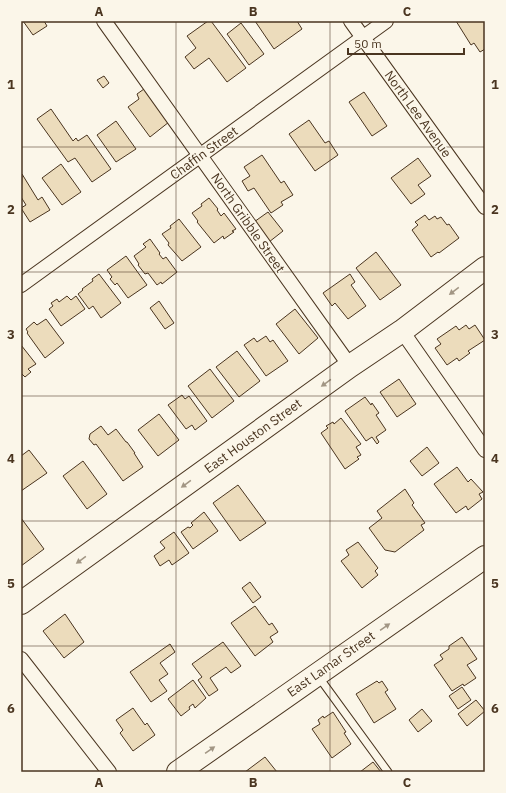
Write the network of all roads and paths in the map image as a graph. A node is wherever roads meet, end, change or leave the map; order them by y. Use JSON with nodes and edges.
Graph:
{"nodes":[{"id":1,"x":104,"y":21,"type":"edge"},
{"id":2,"x":351,"y":21,"type":"edge"},
{"id":3,"x":386,"y":21,"type":"edge"},
{"id":4,"x":363,"y":38,"type":"junction"},
{"id":5,"x":200,"y":156,"type":"junction"},
{"id":6,"x":485,"y":207,"type":"edge"},
{"id":7,"x":485,"y":268,"type":"edge"},
{"id":8,"x":21,"y":285,"type":"edge"},
{"id":9,"x":402,"y":331,"type":"junction"},
{"id":10,"x":350,"y":366,"type":"junction"},
{"id":11,"x":485,"y":450,"type":"edge"},
{"id":12,"x":485,"y":556,"type":"edge"},
{"id":13,"x":21,"y":603,"type":"edge"},
{"id":14,"x":21,"y":659,"type":"edge"},
{"id":15,"x":317,"y":674,"type":"junction"},
{"id":16,"x":110,"y":772,"type":"edge"},
{"id":17,"x":178,"y":772,"type":"edge"},
{"id":18,"x":388,"y":772,"type":"edge"}],
"edges":[{"from":1,"to":5,"type":"street","name":"North Gribble Street"},
{"from":2,"to":4,"type":"street","name":"North Lee Avenue"},
{"from":3,"to":4,"type":"street","name":"Chaffin Street"},
{"from":4,"to":5,"type":"street","name":"Chaffin Street"},
{"from":4,"to":6,"type":"street","name":"North Lee Avenue"},
{"from":5,"to":8,"type":"street","name":"Chaffin Street"},
{"from":5,"to":10,"type":"street","name":"North Gribble Street"},
{"from":7,"to":9,"type":"main road","name":"East Houston Street","one_way":true},
{"from":9,"to":10,"type":"main road","name":"East Houston Street"},
{"from":9,"to":11,"type":"street"},
{"from":10,"to":13,"type":"main road","name":"East Houston Street","one_way":true},
{"from":15,"to":12,"type":"main road","name":"East Lamar Street","one_way":true},
{"from":14,"to":16,"type":"street"},
{"from":17,"to":15,"type":"main road","name":"East Lamar Street","one_way":true},
{"from":15,"to":18,"type":"lane"}]}
